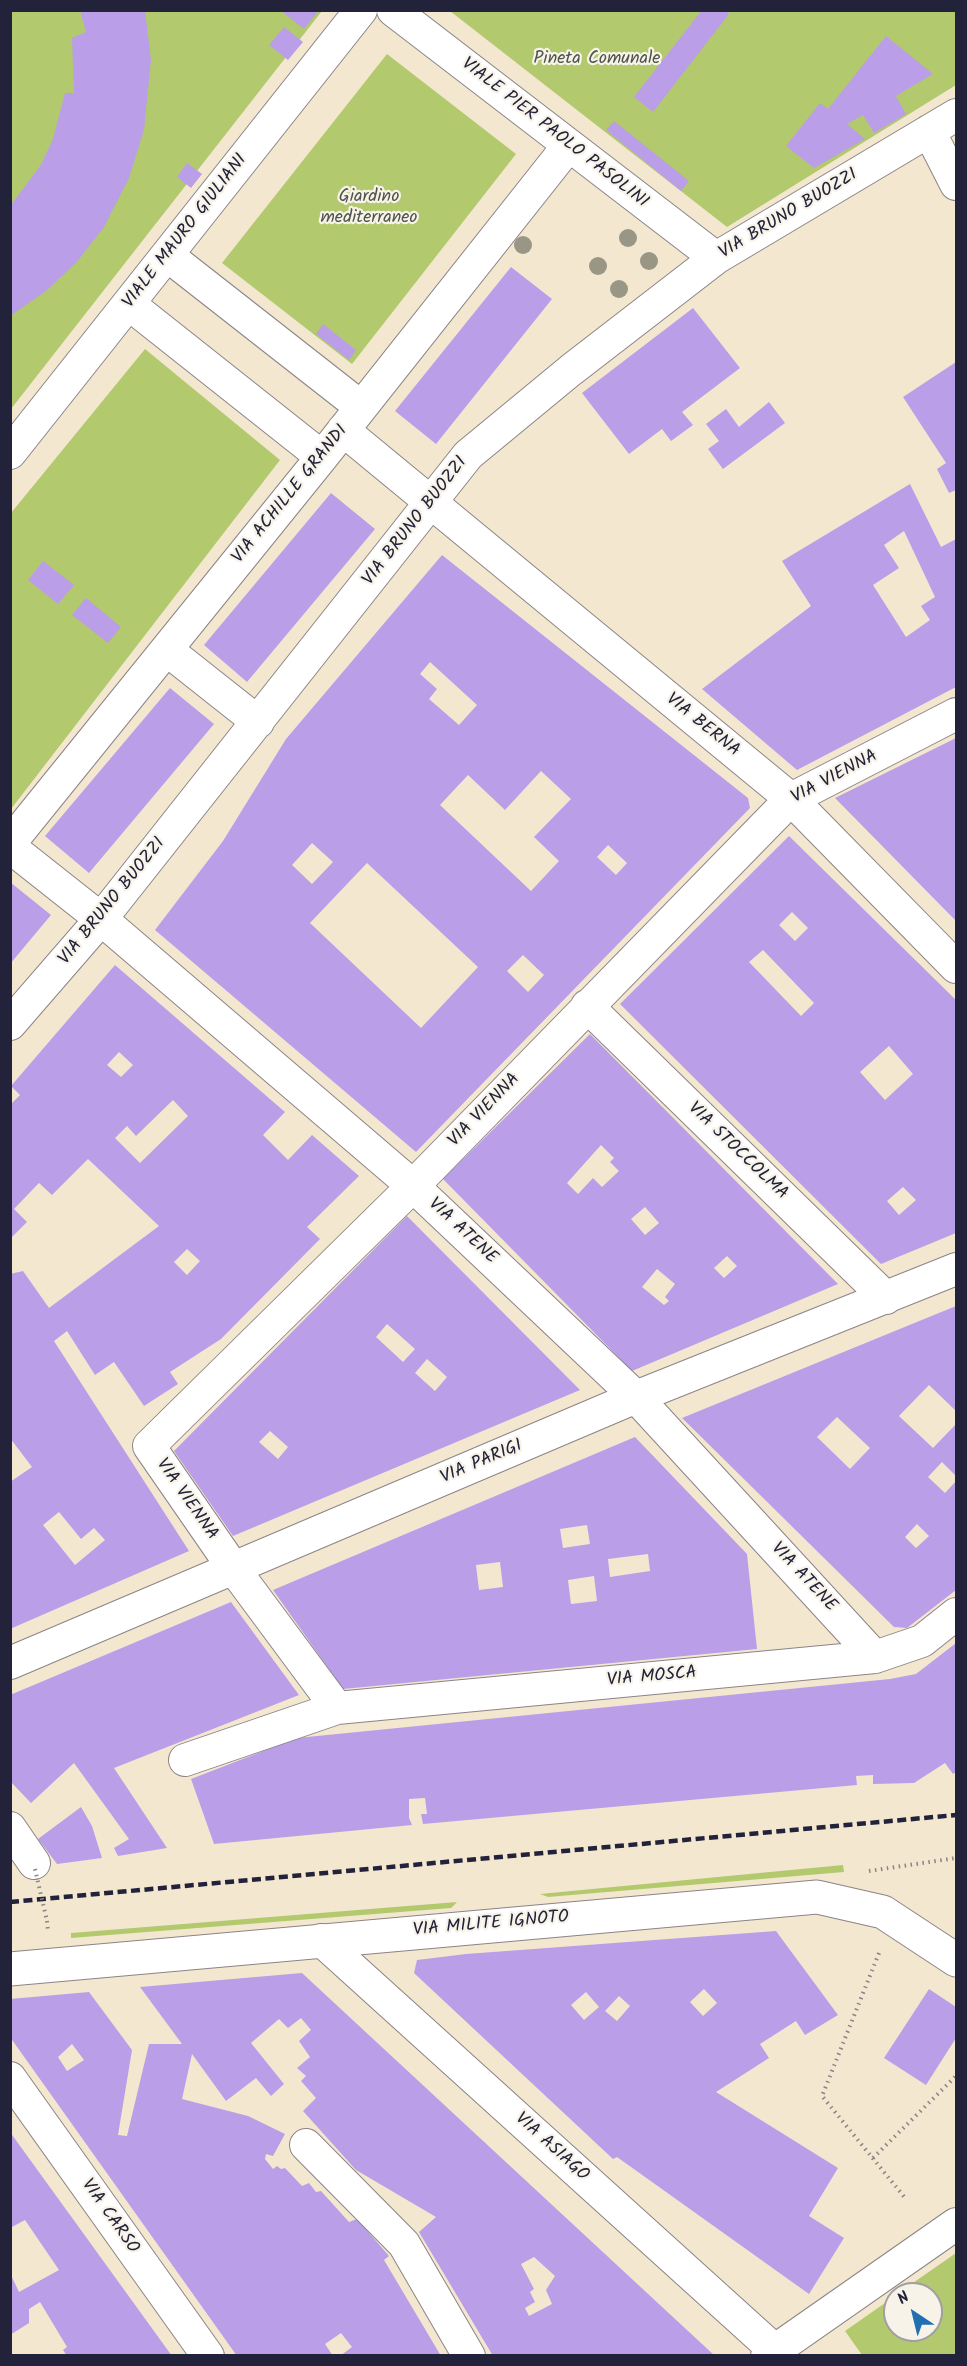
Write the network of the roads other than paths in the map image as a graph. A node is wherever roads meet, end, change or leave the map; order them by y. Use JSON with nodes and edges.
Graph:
{"nodes":[{"id":1,"x":361,"y":10,"type":"edge"},
{"id":2,"x":393,"y":10,"type":"edge"},
{"id":3,"x":957,"y":115,"type":"edge"},
{"id":4,"x":929,"y":131,"type":"junction"},
{"id":5,"x":569,"y":145,"type":"junction"},
{"id":6,"x":957,"y":184,"type":"edge"},
{"id":7,"x":167,"y":255,"type":"junction"},
{"id":8,"x":716,"y":258,"type":"junction"},
{"id":9,"x":129,"y":303,"type":"junction"},
{"id":10,"x":352,"y":419,"type":"junction"},
{"id":11,"x":10,"y":453,"type":"edge"},
{"id":12,"x":322,"y":457,"type":"junction"},
{"id":13,"x":431,"y":503,"type":"junction"},
{"id":14,"x":167,"y":650,"type":"junction"},
{"id":15,"x":957,"y":714,"type":"edge"},
{"id":16,"x":258,"y":722,"type":"junction"},
{"id":17,"x":791,"y":799,"type":"junction"},
{"id":18,"x":10,"y":845,"type":"edge"},
{"id":19,"x":101,"y":919,"type":"junction"},
{"id":20,"x":957,"y":967,"type":"edge"},
{"id":21,"x":587,"y":1006,"type":"junction"},
{"id":22,"x":10,"y":1024,"type":"edge"},
{"id":23,"x":413,"y":1186,"type":"junction"},
{"id":24,"x":957,"y":1269,"type":"edge"},
{"id":25,"x":886,"y":1298,"type":"junction"},
{"id":26,"x":636,"y":1397,"type":"junction"},
{"id":27,"x":234,"y":1569,"type":"junction"},
{"id":28,"x":957,"y":1614,"type":"edge"},
{"id":29,"x":875,"y":1657,"type":"junction"},
{"id":30,"x":10,"y":1663,"type":"edge"},
{"id":31,"x":337,"y":1708,"type":"junction"},
{"id":32,"x":185,"y":1760,"type":"dead end"},
{"id":33,"x":10,"y":1828,"type":"edge"},
{"id":34,"x":35,"y":1866,"type":"road end"},
{"id":35,"x":321,"y":1940,"type":"junction"},
{"id":36,"x":957,"y":1960,"type":"edge"},
{"id":37,"x":10,"y":1969,"type":"edge"},
{"id":38,"x":10,"y":2078,"type":"edge"},
{"id":39,"x":306,"y":2145,"type":"dead end"},
{"id":40,"x":957,"y":2224,"type":"edge"},
{"id":41,"x":774,"y":2354,"type":"edge"},
{"id":42,"x":208,"y":2355,"type":"edge"},
{"id":43,"x":469,"y":2355,"type":"edge"}],
"edges":[{"from":1,"to":7,"type":"street","name":"VIALE MAURO GIULIANI"},
{"from":2,"to":5,"type":"street","name":"VIALE PIER PAOLO PASOLINI"},
{"from":3,"to":4,"type":"street","name":"VIA BRUNO BUOZZI"},
{"from":4,"to":6,"type":"street"},
{"from":4,"to":8,"type":"street","name":"VIA BRUNO BUOZZI"},
{"from":5,"to":8,"type":"street","name":"VIALE PIER PAOLO PASOLINI"},
{"from":5,"to":10,"type":"street","name":"VIA ACHILLE GRANDI"},
{"from":7,"to":9,"type":"street","name":"VIALE MAURO GIULIANI"},
{"from":7,"to":10,"type":"street","name":"VIA BERNA"},
{"from":8,"to":13,"type":"street","name":"VIA BRUNO BUOZZI"},
{"from":9,"to":11,"type":"street","name":"VIALE MAURO GIULIANI"},
{"from":9,"to":12,"type":"street"},
{"from":10,"to":12,"type":"street","name":"VIA ACHILLE GRANDI"},
{"from":10,"to":13,"type":"street","name":"VIA BERNA"},
{"from":12,"to":14,"type":"street","name":"VIA ACHILLE GRANDI"},
{"from":13,"to":16,"type":"street","name":"VIA BRUNO BUOZZI"},
{"from":13,"to":17,"type":"street","name":"VIA BERNA"},
{"from":14,"to":16,"type":"street"},
{"from":14,"to":18,"type":"street","name":"VIA ACHILLE GRANDI"},
{"from":15,"to":17,"type":"street","name":"VIA VIENNA"},
{"from":16,"to":19,"type":"street","name":"VIA BRUNO BUOZZI"},
{"from":17,"to":20,"type":"street","name":"VIA BERNA"},
{"from":17,"to":21,"type":"street","name":"VIA VIENNA"},
{"from":18,"to":19,"type":"street","name":"VIA ATENE"},
{"from":19,"to":22,"type":"street","name":"VIA BRUNO BUOZZI"},
{"from":19,"to":23,"type":"street","name":"VIA ATENE"},
{"from":21,"to":23,"type":"street","name":"VIA VIENNA"},
{"from":21,"to":25,"type":"street","name":"VIA STOCCOLMA"},
{"from":23,"to":26,"type":"street","name":"VIA ATENE"},
{"from":23,"to":27,"type":"street","name":"VIA VIENNA"},
{"from":24,"to":25,"type":"street","name":"VIA PARIGI"},
{"from":25,"to":26,"type":"street","name":"VIA PARIGI"},
{"from":26,"to":27,"type":"street","name":"VIA PARIGI"},
{"from":26,"to":29,"type":"street","name":"VIA ATENE"},
{"from":27,"to":30,"type":"street","name":"VIA PARIGI"},
{"from":27,"to":31,"type":"street"},
{"from":28,"to":29,"type":"street","name":"VIA MOSCA"},
{"from":29,"to":31,"type":"street","name":"VIA MOSCA"},
{"from":31,"to":32,"type":"street","name":"VIA MOSCA"},
{"from":33,"to":34,"type":"street"},
{"from":35,"to":36,"type":"street","name":"VIA MILITE IGNOTO"},
{"from":35,"to":37,"type":"street","name":"VIA MILITE IGNOTO"},
{"from":35,"to":41,"type":"street","name":"VIA ASIAGO"},
{"from":38,"to":42,"type":"street","name":"VIA CARSO"},
{"from":39,"to":43,"type":"street"},
{"from":40,"to":41,"type":"street"}]}
